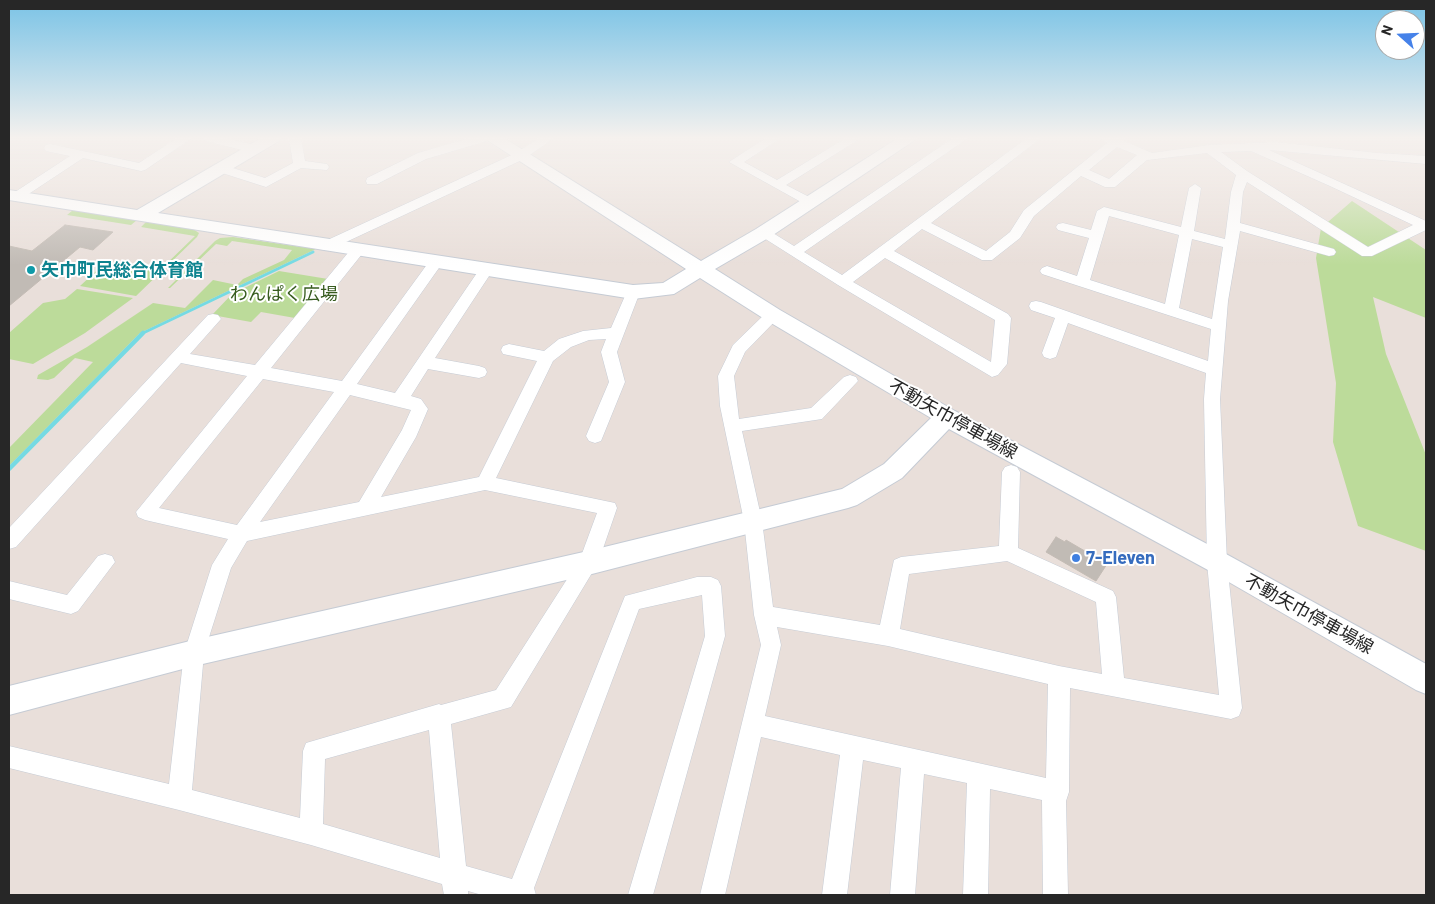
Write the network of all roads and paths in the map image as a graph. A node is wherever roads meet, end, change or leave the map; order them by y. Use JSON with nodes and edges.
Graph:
{"nodes":[{"id":1,"x":37,"y":180,"type":"edge"},
{"id":2,"x":200,"y":180,"type":"edge"},
{"id":3,"x":257,"y":180,"type":"edge"},
{"id":4,"x":271,"y":180,"type":"edge"},
{"id":5,"x":468,"y":180,"type":"edge"},
{"id":6,"x":559,"y":180,"type":"edge"},
{"id":7,"x":767,"y":180,"type":"edge"},
{"id":8,"x":786,"y":180,"type":"edge"},
{"id":9,"x":845,"y":180,"type":"edge"},
{"id":10,"x":900,"y":180,"type":"edge"},
{"id":11,"x":978,"y":180,"type":"edge"},
{"id":12,"x":1069,"y":180,"type":"edge"},
{"id":13,"x":1101,"y":180,"type":"edge"},
{"id":14,"x":1114,"y":180,"type":"edge"},
{"id":15,"x":1241,"y":180,"type":"edge"},
{"id":16,"x":1253,"y":180,"type":"edge"},
{"id":17,"x":1328,"y":180,"type":"edge"},
{"id":18,"x":777,"y":186,"type":"junction"},
{"id":19,"x":1195,"y":188,"type":"dead end"},
{"id":20,"x":12,"y":195,"type":"edge"},
{"id":21,"x":810,"y":203,"type":"junction"},
{"id":22,"x":140,"y":216,"type":"junction"},
{"id":23,"x":921,"y":223,"type":"junction"},
{"id":24,"x":1234,"y":224,"type":"junction"},
{"id":25,"x":1425,"y":226,"type":"edge"},
{"id":26,"x":1063,"y":227,"type":"dead end"},
{"id":27,"x":763,"y":233,"type":"junction"},
{"id":28,"x":1187,"y":233,"type":"junction"},
{"id":29,"x":1096,"y":236,"type":"junction"},
{"id":30,"x":1231,"y":245,"type":"junction"},
{"id":31,"x":326,"y":246,"type":"junction"},
{"id":32,"x":357,"y":251,"type":"junction"},
{"id":33,"x":884,"y":251,"type":"junction"},
{"id":34,"x":795,"y":252,"type":"junction"},
{"id":35,"x":1329,"y":252,"type":"dead end"},
{"id":36,"x":436,"y":262,"type":"junction"},
{"id":37,"x":486,"y":270,"type":"junction"},
{"id":38,"x":702,"y":270,"type":"junction"},
{"id":39,"x":1047,"y":271,"type":"dead end"},
{"id":40,"x":843,"y":282,"type":"junction"},
{"id":41,"x":1082,"y":282,"type":"junction"},
{"id":42,"x":633,"y":292,"type":"junction"},
{"id":43,"x":1036,"y":306,"type":"dead end"},
{"id":44,"x":1171,"y":311,"type":"junction"},
{"id":45,"x":773,"y":315,"type":"junction"},
{"id":46,"x":1063,"y":316,"type":"junction"},
{"id":47,"x":213,"y":318,"type":"dead end"},
{"id":48,"x":1220,"y":327,"type":"junction"},
{"id":49,"x":617,"y":333,"type":"junction"},
{"id":50,"x":509,"y":350,"type":"dead end"},
{"id":51,"x":1050,"y":352,"type":"dead end"},
{"id":52,"x":177,"y":357,"type":"junction"},
{"id":53,"x":547,"y":357,"type":"junction"},
{"id":54,"x":424,"y":362,"type":"junction"},
{"id":55,"x":1215,"y":370,"type":"junction"},
{"id":56,"x":258,"y":372,"type":"junction"},
{"id":57,"x":479,"y":372,"type":"dead end"},
{"id":58,"x":850,"y":381,"type":"dead end"},
{"id":59,"x":346,"y":388,"type":"junction"},
{"id":60,"x":399,"y":400,"type":"junction"},
{"id":61,"x":947,"y":417,"type":"junction"},
{"id":62,"x":733,"y":426,"type":"junction"},
{"id":63,"x":595,"y":436,"type":"dead end"},
{"id":64,"x":1010,"y":472,"type":"dead end"},
{"id":65,"x":485,"y":483,"type":"junction"},
{"id":66,"x":365,"y":508,"type":"junction"},
{"id":67,"x":754,"y":521,"type":"junction"},
{"id":68,"x":241,"y":534,"type":"junction"},
{"id":69,"x":9,"y":541,"type":"edge"},
{"id":70,"x":1008,"y":553,"type":"junction"},
{"id":71,"x":105,"y":562,"type":"dead end"},
{"id":72,"x":1217,"y":562,"type":"junction"},
{"id":73,"x":588,"y":563,"type":"junction"},
{"id":74,"x":9,"y":590,"type":"edge"},
{"id":75,"x":764,"y":615,"type":"junction"},
{"id":76,"x":888,"y":636,"type":"junction"},
{"id":77,"x":194,"y":653,"type":"junction"},
{"id":78,"x":1059,"y":676,"type":"junction"},
{"id":79,"x":1426,"y":680,"type":"edge"},
{"id":80,"x":1114,"y":686,"type":"junction"},
{"id":81,"x":9,"y":701,"type":"edge"},
{"id":82,"x":439,"y":715,"type":"junction"},
{"id":83,"x":753,"y":724,"type":"junction"},
{"id":84,"x":853,"y":745,"type":"junction"},
{"id":85,"x":9,"y":757,"type":"edge"},
{"id":86,"x":913,"y":761,"type":"junction"},
{"id":87,"x":979,"y":774,"type":"junction"},
{"id":88,"x":1057,"y":792,"type":"junction"},
{"id":89,"x":179,"y":798,"type":"junction"},
{"id":90,"x":311,"y":834,"type":"junction"},
{"id":91,"x":455,"y":886,"type":"edge"},
{"id":92,"x":522,"y":894,"type":"edge"},
{"id":93,"x":641,"y":895,"type":"edge"},
{"id":94,"x":712,"y":895,"type":"edge"},
{"id":95,"x":834,"y":895,"type":"edge"},
{"id":96,"x":902,"y":895,"type":"edge"},
{"id":97,"x":975,"y":895,"type":"edge"},
{"id":98,"x":1056,"y":895,"type":"edge"}],
"edges":[{"from":1,"to":20,"type":"street"},
{"from":2,"to":22,"type":"street"},
{"from":3,"to":4,"type":"street"},
{"from":5,"to":31,"type":"street"},
{"from":6,"to":38,"type":"street","name":"不動矢巾停車場線"},
{"from":7,"to":18,"type":"street"},
{"from":8,"to":18,"type":"street"},
{"from":9,"to":21,"type":"street"},
{"from":10,"to":34,"type":"street"},
{"from":11,"to":23,"type":"street"},
{"from":12,"to":23,"type":"street"},
{"from":13,"to":14,"type":"street"},
{"from":15,"to":24,"type":"street"},
{"from":16,"to":25,"type":"street"},
{"from":17,"to":25,"type":"street"},
{"from":18,"to":21,"type":"street"},
{"from":19,"to":28,"type":"street"},
{"from":20,"to":22,"type":"street"},
{"from":21,"to":27,"type":"street"},
{"from":22,"to":31,"type":"street"},
{"from":23,"to":33,"type":"street"},
{"from":24,"to":30,"type":"street"},
{"from":24,"to":35,"type":"street"},
{"from":26,"to":29,"type":"street"},
{"from":27,"to":34,"type":"street"},
{"from":27,"to":38,"type":"street"},
{"from":28,"to":29,"type":"street"},
{"from":28,"to":30,"type":"street"},
{"from":28,"to":44,"type":"street"},
{"from":29,"to":41,"type":"street"},
{"from":30,"to":48,"type":"street"},
{"from":31,"to":32,"type":"street"},
{"from":32,"to":36,"type":"street"},
{"from":32,"to":56,"type":"street"},
{"from":33,"to":40,"type":"street"},
{"from":33,"to":40,"type":"street"},
{"from":34,"to":40,"type":"street"},
{"from":36,"to":37,"type":"street"},
{"from":36,"to":59,"type":"street"},
{"from":37,"to":42,"type":"street"},
{"from":37,"to":54,"type":"street"},
{"from":38,"to":42,"type":"street"},
{"from":38,"to":45,"type":"street","name":"不動矢巾停車場線"},
{"from":39,"to":41,"type":"street"},
{"from":41,"to":44,"type":"street"},
{"from":42,"to":49,"type":"street"},
{"from":43,"to":46,"type":"street"},
{"from":44,"to":48,"type":"street"},
{"from":45,"to":61,"type":"street","name":"不動矢巾停車場線"},
{"from":45,"to":62,"type":"street"},
{"from":46,"to":51,"type":"street"},
{"from":46,"to":55,"type":"street"},
{"from":47,"to":52,"type":"street"},
{"from":48,"to":55,"type":"street"},
{"from":49,"to":53,"type":"street"},
{"from":49,"to":63,"type":"street"},
{"from":50,"to":53,"type":"street"},
{"from":52,"to":56,"type":"street"},
{"from":52,"to":69,"type":"street"},
{"from":53,"to":65,"type":"street"},
{"from":54,"to":57,"type":"street"},
{"from":54,"to":60,"type":"street"},
{"from":55,"to":72,"type":"street"},
{"from":56,"to":59,"type":"street"},
{"from":56,"to":68,"type":"street"},
{"from":58,"to":62,"type":"street"},
{"from":59,"to":60,"type":"street"},
{"from":59,"to":68,"type":"street"},
{"from":60,"to":66,"type":"street"},
{"from":61,"to":67,"type":"street"},
{"from":61,"to":72,"type":"street","name":"不動矢巾停車場線"},
{"from":62,"to":67,"type":"street"},
{"from":64,"to":70,"type":"street"},
{"from":65,"to":66,"type":"street"},
{"from":65,"to":73,"type":"street"},
{"from":66,"to":68,"type":"street"},
{"from":67,"to":73,"type":"street"},
{"from":67,"to":75,"type":"street"},
{"from":68,"to":77,"type":"street"},
{"from":70,"to":76,"type":"street"},
{"from":70,"to":80,"type":"street"},
{"from":71,"to":74,"type":"street"},
{"from":72,"to":79,"type":"street","name":"不動矢巾停車場線"},
{"from":72,"to":80,"type":"street"},
{"from":73,"to":77,"type":"street"},
{"from":73,"to":82,"type":"street"},
{"from":75,"to":76,"type":"street"},
{"from":75,"to":83,"type":"street"},
{"from":76,"to":78,"type":"street"},
{"from":77,"to":81,"type":"street"},
{"from":77,"to":89,"type":"street"},
{"from":78,"to":80,"type":"street"},
{"from":78,"to":88,"type":"street"},
{"from":82,"to":90,"type":"street"},
{"from":82,"to":91,"type":"street"},
{"from":83,"to":84,"type":"street"},
{"from":83,"to":94,"type":"street"},
{"from":84,"to":86,"type":"street"},
{"from":84,"to":95,"type":"street"},
{"from":85,"to":89,"type":"street"},
{"from":86,"to":87,"type":"street"},
{"from":86,"to":96,"type":"street"},
{"from":87,"to":88,"type":"street"},
{"from":87,"to":97,"type":"street"},
{"from":88,"to":98,"type":"street"},
{"from":89,"to":90,"type":"street"},
{"from":90,"to":91,"type":"street"},
{"from":91,"to":92,"type":"street"},
{"from":92,"to":93,"type":"street"}]}
